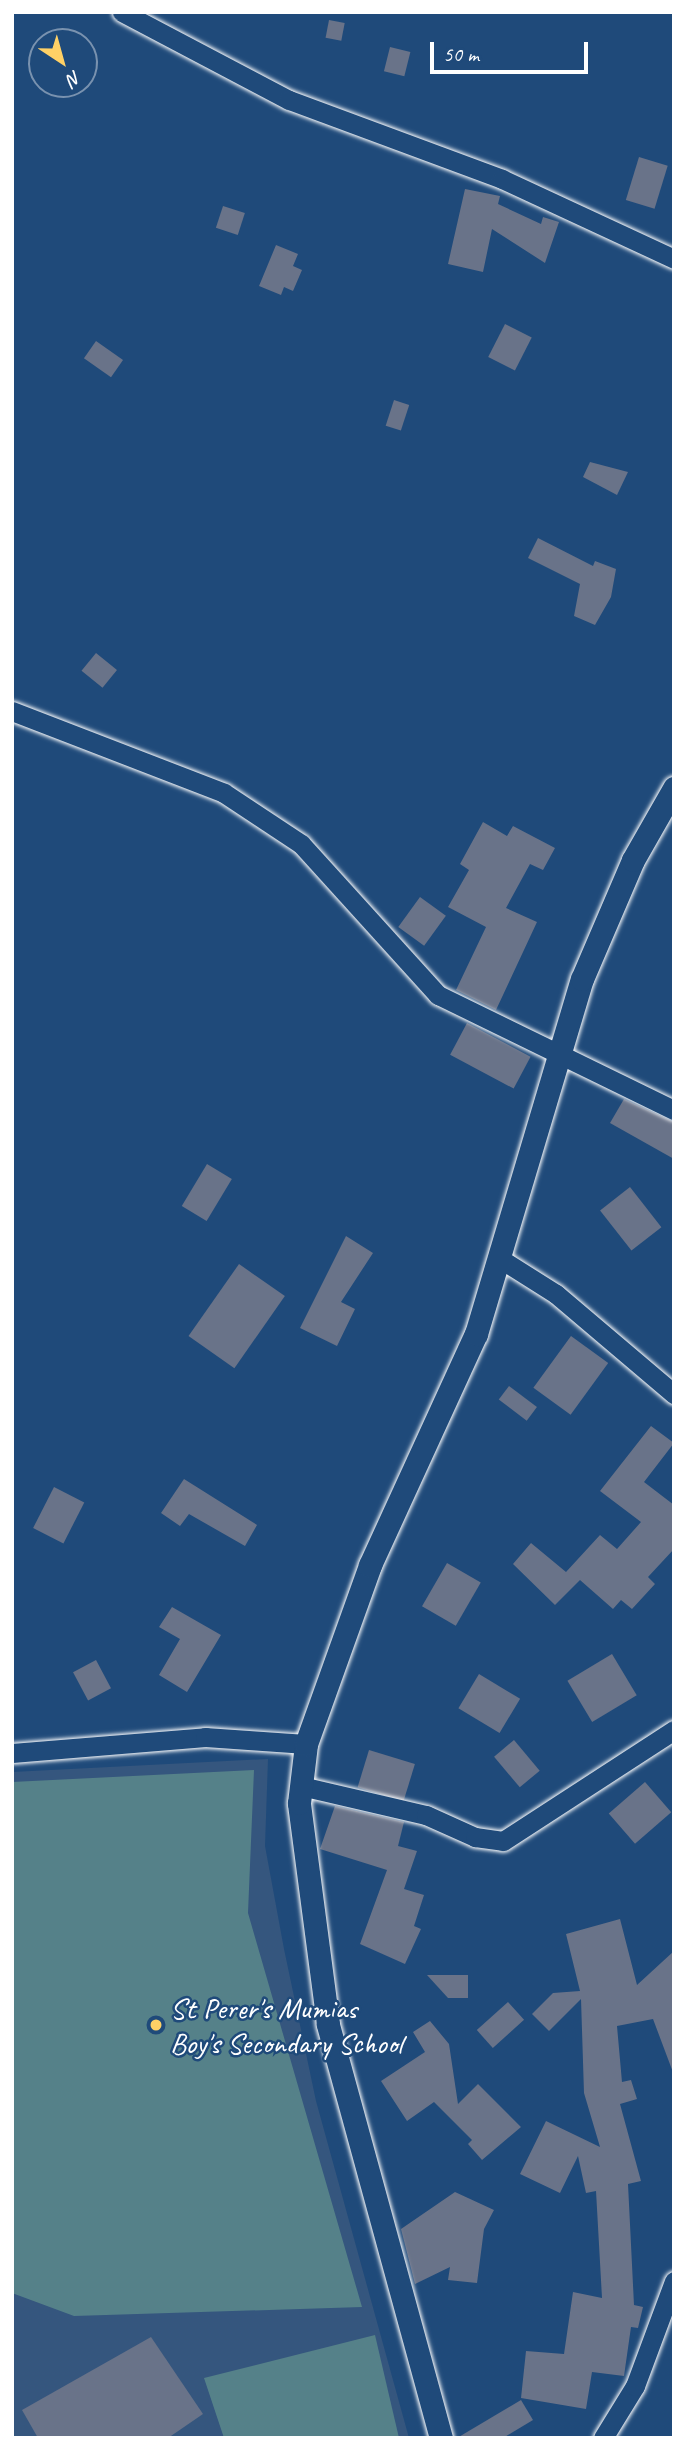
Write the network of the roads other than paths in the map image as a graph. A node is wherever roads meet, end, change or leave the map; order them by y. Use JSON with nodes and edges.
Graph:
{"nodes":[{"id":1,"x":122,"y":12,"type":"edge"},
{"id":2,"x":674,"y":259,"type":"edge"},
{"id":3,"x":12,"y":711,"type":"edge"},
{"id":4,"x":674,"y":788,"type":"edge"},
{"id":5,"x":556,"y":1058,"type":"junction"},
{"id":6,"x":674,"y":1110,"type":"edge"},
{"id":7,"x":499,"y":1258,"type":"junction"},
{"id":8,"x":674,"y":1394,"type":"edge"},
{"id":9,"x":674,"y":1730,"type":"edge"},
{"id":10,"x":306,"y":1744,"type":"junction"},
{"id":11,"x":12,"y":1753,"type":"edge"},
{"id":12,"x":301,"y":1786,"type":"junction"},
{"id":13,"x":674,"y":2281,"type":"edge"},
{"id":14,"x":441,"y":2438,"type":"edge"},
{"id":15,"x":603,"y":2438,"type":"edge"}],
"edges":[{"from":1,"to":2,"type":"street"},
{"from":3,"to":5,"type":"street"},
{"from":4,"to":5,"type":"street"},
{"from":5,"to":6,"type":"street"},
{"from":5,"to":7,"type":"street"},
{"from":7,"to":8,"type":"street"},
{"from":7,"to":10,"type":"street"},
{"from":9,"to":12,"type":"street"},
{"from":10,"to":11,"type":"street"},
{"from":10,"to":12,"type":"street"},
{"from":12,"to":14,"type":"street"},
{"from":13,"to":15,"type":"street"}]}
